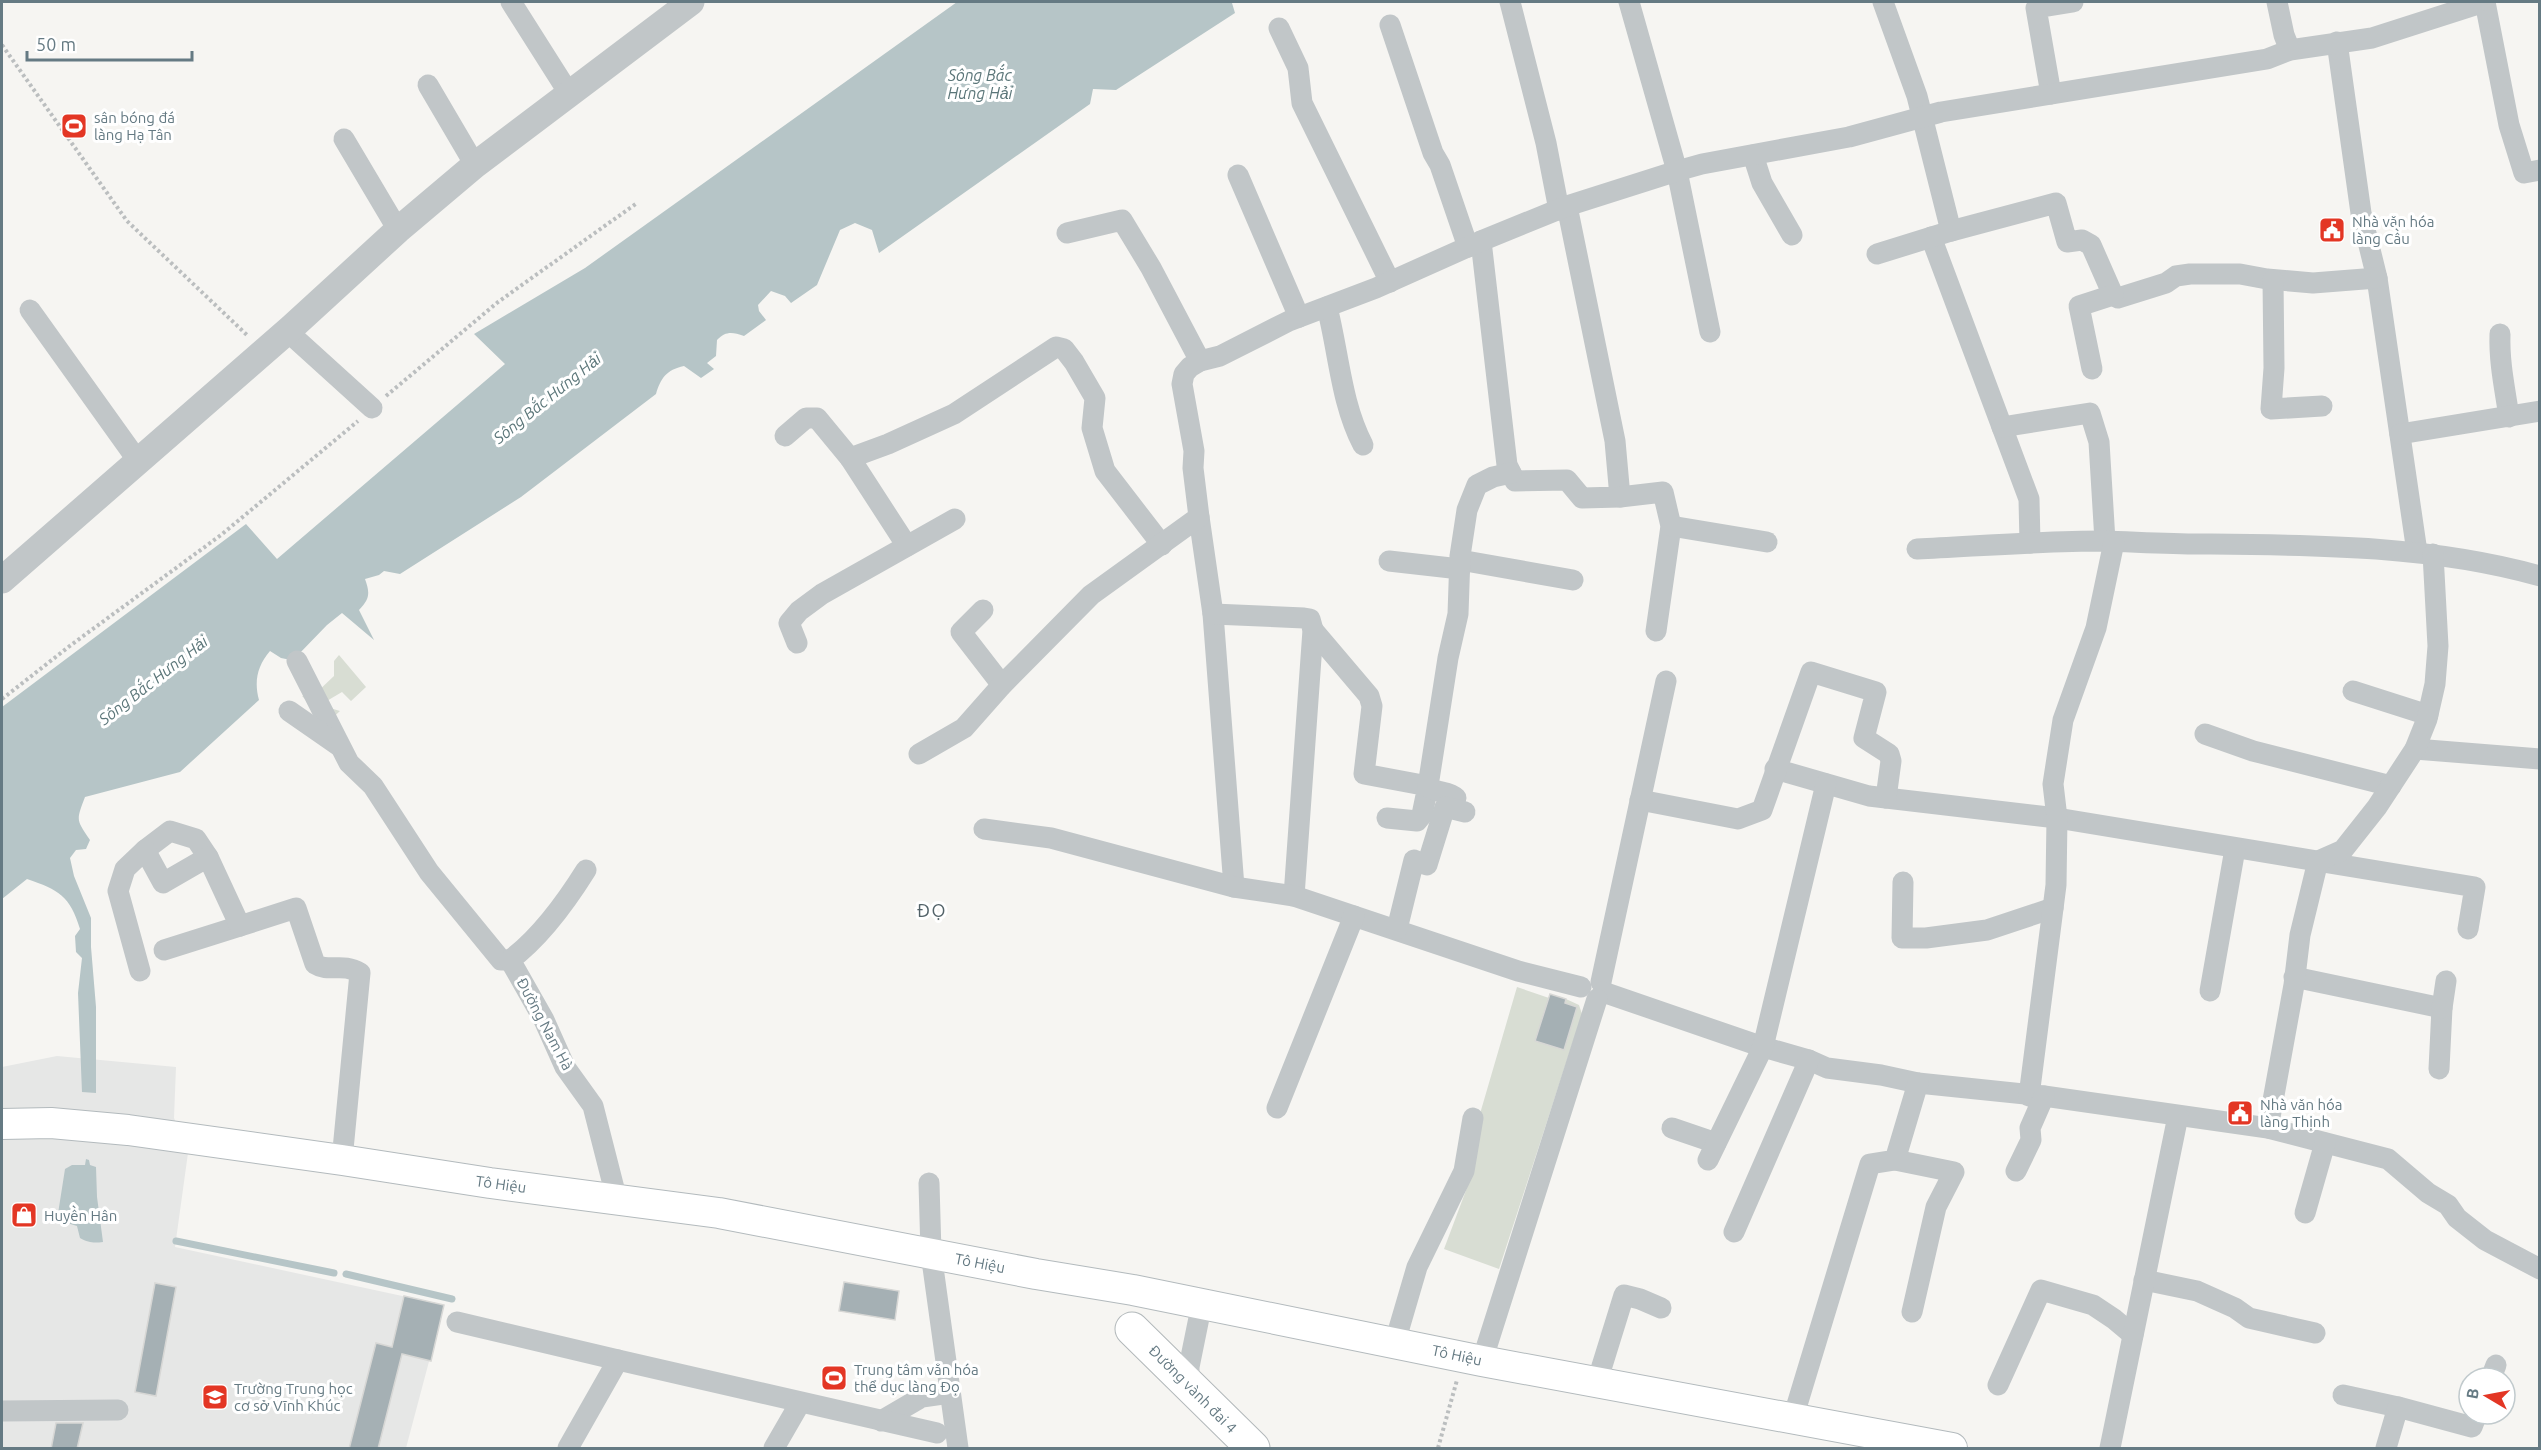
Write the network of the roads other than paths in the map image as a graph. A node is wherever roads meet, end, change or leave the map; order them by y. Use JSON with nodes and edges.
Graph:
{"nodes":[{"id":1,"x":511,"y":2,"type":"edge"},
{"id":2,"x":1510,"y":2,"type":"edge"},
{"id":3,"x":1629,"y":2,"type":"edge"},
{"id":4,"x":1883,"y":2,"type":"edge"},
{"id":5,"x":2073,"y":2,"type":"edge"},
{"id":6,"x":2277,"y":2,"type":"edge"},
{"id":7,"x":2477,"y":2,"type":"edge"},
{"id":8,"x":2485,"y":2,"type":"edge"},
{"id":9,"x":684,"y":4,"type":"edge"},
{"id":10,"x":1390,"y":25,"type":"dead end"},
{"id":11,"x":1279,"y":28,"type":"dead end"},
{"id":12,"x":2337,"y":42,"type":"junction"},
{"id":13,"x":2290,"y":50,"type":"junction"},
{"id":14,"x":428,"y":85,"type":"dead end"},
{"id":15,"x":2051,"y":94,"type":"junction"},
{"id":16,"x":570,"y":95,"type":"junction"},
{"id":17,"x":1923,"y":118,"type":"junction"},
{"id":18,"x":344,"y":139,"type":"dead end"},
{"id":19,"x":1753,"y":155,"type":"junction"},
{"id":20,"x":475,"y":165,"type":"junction"},
{"id":21,"x":2540,"y":170,"type":"edge"},
{"id":22,"x":1677,"y":171,"type":"junction"},
{"id":23,"x":1238,"y":175,"type":"dead end"},
{"id":24,"x":1563,"y":208,"type":"junction"},
{"id":25,"x":398,"y":230,"type":"junction"},
{"id":26,"x":1067,"y":233,"type":"dead end"},
{"id":27,"x":1941,"y":234,"type":"junction"},
{"id":28,"x":1792,"y":235,"type":"dead end"},
{"id":29,"x":1475,"y":244,"type":"junction"},
{"id":30,"x":1876,"y":254,"type":"dead end"},
{"id":31,"x":2377,"y":278,"type":"junction"},
{"id":32,"x":2273,"y":280,"type":"junction"},
{"id":33,"x":1390,"y":282,"type":"junction"},
{"id":34,"x":2113,"y":295,"type":"junction"},
{"id":35,"x":1327,"y":308,"type":"junction"},
{"id":36,"x":30,"y":310,"type":"dead end"},
{"id":37,"x":1299,"y":317,"type":"junction"},
{"id":38,"x":287,"y":332,"type":"junction"},
{"id":39,"x":1710,"y":332,"type":"dead end"},
{"id":40,"x":2500,"y":334,"type":"dead end"},
{"id":41,"x":1200,"y":361,"type":"junction"},
{"id":42,"x":2092,"y":369,"type":"dead end"},
{"id":43,"x":2322,"y":406,"type":"dead end"},
{"id":44,"x":372,"y":408,"type":"road end"},
{"id":45,"x":2540,"y":411,"type":"edge"},
{"id":46,"x":2509,"y":417,"type":"junction"},
{"id":47,"x":2002,"y":427,"type":"junction"},
{"id":48,"x":2400,"y":434,"type":"junction"},
{"id":49,"x":784,"y":436,"type":"dead end"},
{"id":50,"x":1363,"y":445,"type":"dead end"},
{"id":51,"x":850,"y":458,"type":"junction"},
{"id":52,"x":138,"y":461,"type":"junction"},
{"id":53,"x":1511,"y":473,"type":"junction"},
{"id":54,"x":1620,"y":497,"type":"junction"},
{"id":55,"x":1199,"y":517,"type":"junction"},
{"id":56,"x":955,"y":519,"type":"dead end"},
{"id":57,"x":1671,"y":526,"type":"junction"},
{"id":58,"x":1767,"y":542,"type":"dead end"},
{"id":59,"x":2109,"y":542,"type":"junction"},
{"id":60,"x":2030,"y":543,"type":"junction"},
{"id":61,"x":1162,"y":545,"type":"junction"},
{"id":62,"x":907,"y":546,"type":"junction"},
{"id":63,"x":1917,"y":549,"type":"dead end"},
{"id":64,"x":2425,"y":553,"type":"junction"},
{"id":65,"x":1389,"y":561,"type":"dead end"},
{"id":66,"x":1460,"y":564,"type":"junction"},
{"id":67,"x":2540,"y":576,"type":"edge"},
{"id":68,"x":2,"y":580,"type":"edge"},
{"id":69,"x":1573,"y":580,"type":"dead end"},
{"id":70,"x":983,"y":610,"type":"dead end"},
{"id":71,"x":1213,"y":614,"type":"junction"},
{"id":72,"x":1313,"y":630,"type":"junction"},
{"id":73,"x":1656,"y":631,"type":"dead end"},
{"id":74,"x":797,"y":643,"type":"dead end"},
{"id":75,"x":297,"y":661,"type":"dead end"},
{"id":76,"x":1666,"y":681,"type":"dead end"},
{"id":77,"x":1002,"y":685,"type":"junction"},
{"id":78,"x":2353,"y":691,"type":"dead end"},
{"id":79,"x":289,"y":711,"type":"dead end"},
{"id":80,"x":2428,"y":715,"type":"junction"},
{"id":81,"x":2205,"y":734,"type":"dead end"},
{"id":82,"x":341,"y":746,"type":"junction"},
{"id":83,"x":2415,"y":748,"type":"junction"},
{"id":84,"x":919,"y":754,"type":"dead end"},
{"id":85,"x":2540,"y":759,"type":"edge"},
{"id":86,"x":1775,"y":769,"type":"junction"},
{"id":87,"x":1826,"y":784,"type":"junction"},
{"id":88,"x":1428,"y":786,"type":"junction"},
{"id":89,"x":2391,"y":786,"type":"junction"},
{"id":90,"x":1886,"y":798,"type":"junction"},
{"id":91,"x":1640,"y":800,"type":"junction"},
{"id":92,"x":1387,"y":818,"type":"dead end"},
{"id":93,"x":2057,"y":818,"type":"junction"},
{"id":94,"x":984,"y":829,"type":"dead end"},
{"id":95,"x":2235,"y":849,"type":"junction"},
{"id":96,"x":146,"y":850,"type":"junction"},
{"id":97,"x":208,"y":857,"type":"junction"},
{"id":98,"x":2318,"y":861,"type":"junction"},
{"id":99,"x":1233,"y":862,"type":"junction"},
{"id":100,"x":586,"y":870,"type":"dead end"},
{"id":101,"x":1903,"y":882,"type":"dead end"},
{"id":102,"x":1234,"y":887,"type":"junction"},
{"id":103,"x":1259,"y":889,"type":"junction"},
{"id":104,"x":1294,"y":896,"type":"junction"},
{"id":105,"x":2053,"y":908,"type":"junction"},
{"id":106,"x":1354,"y":916,"type":"junction"},
{"id":107,"x":240,"y":926,"type":"junction"},
{"id":108,"x":1397,"y":929,"type":"junction"},
{"id":109,"x":2468,"y":929,"type":"dead end"},
{"id":110,"x":164,"y":950,"type":"dead end"},
{"id":111,"x":510,"y":960,"type":"junction"},
{"id":112,"x":140,"y":971,"type":"dead end"},
{"id":113,"x":2294,"y":977,"type":"junction"},
{"id":114,"x":2446,"y":981,"type":"dead end"},
{"id":115,"x":1596,"y":990,"type":"junction"},
{"id":116,"x":2210,"y":992,"type":"dead end"},
{"id":117,"x":2442,"y":1008,"type":"junction"},
{"id":118,"x":1763,"y":1047,"type":"junction"},
{"id":119,"x":1809,"y":1060,"type":"junction"},
{"id":120,"x":2439,"y":1069,"type":"dead end"},
{"id":121,"x":1918,"y":1083,"type":"junction"},
{"id":122,"x":2036,"y":1096,"type":"junction"},
{"id":123,"x":1277,"y":1108,"type":"dead end"},
{"id":124,"x":2178,"y":1116,"type":"junction"},
{"id":125,"x":1473,"y":1118,"type":"dead end"},
{"id":126,"x":2,"y":1124,"type":"edge"},
{"id":127,"x":1672,"y":1128,"type":"dead end"},
{"id":128,"x":2268,"y":1128,"type":"junction"},
{"id":129,"x":2325,"y":1143,"type":"junction"},
{"id":130,"x":342,"y":1160,"type":"junction"},
{"id":131,"x":1895,"y":1160,"type":"junction"},
{"id":132,"x":2016,"y":1171,"type":"dead end"},
{"id":133,"x":929,"y":1183,"type":"dead end"},
{"id":134,"x":616,"y":1200,"type":"junction"},
{"id":135,"x":2305,"y":1213,"type":"dead end"},
{"id":136,"x":1734,"y":1232,"type":"dead end"},
{"id":137,"x":931,"y":1253,"type":"junction"},
{"id":138,"x":2540,"y":1269,"type":"edge"},
{"id":139,"x":2144,"y":1280,"type":"junction"},
{"id":140,"x":1202,"y":1303,"type":"junction"},
{"id":141,"x":1661,"y":1308,"type":"dead end"},
{"id":142,"x":1912,"y":1312,"type":"dead end"},
{"id":143,"x":457,"y":1322,"type":"dead end"},
{"id":144,"x":1132,"y":1329,"type":"dead end"},
{"id":145,"x":2315,"y":1333,"type":"dead end"},
{"id":146,"x":2133,"y":1335,"type":"junction"},
{"id":147,"x":1395,"y":1342,"type":"junction"},
{"id":148,"x":1473,"y":1359,"type":"junction"},
{"id":149,"x":618,"y":1360,"type":"junction"},
{"id":150,"x":1597,"y":1382,"type":"junction"},
{"id":151,"x":1189,"y":1385,"type":"junction"},
{"id":152,"x":1998,"y":1385,"type":"dead end"},
{"id":153,"x":950,"y":1393,"type":"junction"},
{"id":154,"x":2343,"y":1395,"type":"dead end"},
{"id":155,"x":800,"y":1403,"type":"junction"},
{"id":156,"x":2398,"y":1407,"type":"junction"},
{"id":157,"x":118,"y":1410,"type":"dead end"},
{"id":158,"x":2,"y":1411,"type":"edge"},
{"id":159,"x":1793,"y":1418,"type":"junction"},
{"id":160,"x":881,"y":1421,"type":"junction"},
{"id":161,"x":2457,"y":1423,"type":"edge"},
{"id":162,"x":937,"y":1433,"type":"dead end"},
{"id":163,"x":568,"y":1449,"type":"edge"},
{"id":164,"x":774,"y":1449,"type":"edge"},
{"id":165,"x":958,"y":1449,"type":"edge"},
{"id":166,"x":1253,"y":1449,"type":"edge"},
{"id":167,"x":1952,"y":1449,"type":"edge"},
{"id":168,"x":2110,"y":1449,"type":"edge"},
{"id":169,"x":2386,"y":1449,"type":"edge"}],
"edges":[{"from":1,"to":16,"type":"street"},
{"from":2,"to":24,"type":"street"},
{"from":3,"to":22,"type":"street"},
{"from":4,"to":17,"type":"street"},
{"from":5,"to":15,"type":"street"},
{"from":6,"to":13,"type":"street"},
{"from":7,"to":12,"type":"street"},
{"from":8,"to":21,"type":"street"},
{"from":9,"to":16,"type":"street"},
{"from":10,"to":29,"type":"street"},
{"from":11,"to":33,"type":"street"},
{"from":12,"to":13,"type":"street"},
{"from":12,"to":31,"type":"street"},
{"from":13,"to":15,"type":"street"},
{"from":14,"to":20,"type":"street"},
{"from":15,"to":17,"type":"street"},
{"from":16,"to":20,"type":"street"},
{"from":17,"to":19,"type":"street"},
{"from":17,"to":27,"type":"street"},
{"from":18,"to":25,"type":"street"},
{"from":19,"to":22,"type":"street"},
{"from":19,"to":28,"type":"street"},
{"from":20,"to":25,"type":"street"},
{"from":22,"to":24,"type":"street"},
{"from":22,"to":39,"type":"street"},
{"from":23,"to":37,"type":"street"},
{"from":24,"to":29,"type":"street"},
{"from":24,"to":54,"type":"street"},
{"from":25,"to":38,"type":"street"},
{"from":26,"to":41,"type":"street"},
{"from":27,"to":30,"type":"street"},
{"from":27,"to":34,"type":"street"},
{"from":27,"to":47,"type":"street"},
{"from":29,"to":33,"type":"street"},
{"from":29,"to":53,"type":"street"},
{"from":31,"to":32,"type":"street"},
{"from":31,"to":48,"type":"street"},
{"from":32,"to":34,"type":"street"},
{"from":32,"to":43,"type":"street"},
{"from":33,"to":35,"type":"street"},
{"from":34,"to":42,"type":"street"},
{"from":35,"to":37,"type":"street"},
{"from":35,"to":50,"type":"street"},
{"from":36,"to":52,"type":"street"},
{"from":37,"to":41,"type":"street"},
{"from":38,"to":44,"type":"street"},
{"from":38,"to":52,"type":"street"},
{"from":40,"to":46,"type":"street"},
{"from":41,"to":55,"type":"street"},
{"from":45,"to":46,"type":"street"},
{"from":46,"to":48,"type":"street"},
{"from":47,"to":59,"type":"street"},
{"from":47,"to":60,"type":"street"},
{"from":48,"to":64,"type":"street"},
{"from":49,"to":51,"type":"street"},
{"from":51,"to":61,"type":"street"},
{"from":51,"to":62,"type":"street"},
{"from":52,"to":68,"type":"street"},
{"from":53,"to":54,"type":"street"},
{"from":53,"to":66,"type":"street"},
{"from":54,"to":57,"type":"street"},
{"from":55,"to":61,"type":"street"},
{"from":55,"to":71,"type":"street"},
{"from":56,"to":62,"type":"street"},
{"from":57,"to":58,"type":"street"},
{"from":57,"to":73,"type":"street"},
{"from":59,"to":60,"type":"street"},
{"from":59,"to":64,"type":"street"},
{"from":59,"to":93,"type":"street"},
{"from":60,"to":63,"type":"street"},
{"from":61,"to":77,"type":"street"},
{"from":62,"to":74,"type":"street"},
{"from":64,"to":67,"type":"street"},
{"from":64,"to":80,"type":"street"},
{"from":65,"to":66,"type":"street"},
{"from":66,"to":69,"type":"street"},
{"from":66,"to":88,"type":"street"},
{"from":70,"to":77,"type":"street"},
{"from":71,"to":72,"type":"street"},
{"from":71,"to":99,"type":"street"},
{"from":72,"to":88,"type":"street"},
{"from":72,"to":104,"type":"street"},
{"from":75,"to":82,"type":"street"},
{"from":76,"to":91,"type":"street"},
{"from":77,"to":84,"type":"street"},
{"from":78,"to":80,"type":"street"},
{"from":79,"to":82,"type":"street"},
{"from":80,"to":83,"type":"street"},
{"from":81,"to":89,"type":"street"},
{"from":82,"to":111,"type":"street"},
{"from":83,"to":85,"type":"street"},
{"from":83,"to":89,"type":"street"},
{"from":86,"to":87,"type":"street"},
{"from":86,"to":90,"type":"street"},
{"from":86,"to":91,"type":"street"},
{"from":87,"to":90,"type":"street"},
{"from":87,"to":118,"type":"street"},
{"from":88,"to":92,"type":"street"},
{"from":88,"to":108,"type":"street"},
{"from":89,"to":98,"type":"street"},
{"from":90,"to":93,"type":"street"},
{"from":91,"to":115,"type":"street"},
{"from":93,"to":95,"type":"street"},
{"from":93,"to":105,"type":"street"},
{"from":94,"to":102,"type":"street"},
{"from":95,"to":98,"type":"street"},
{"from":95,"to":116,"type":"street"},
{"from":96,"to":97,"type":"street"},
{"from":96,"to":97,"type":"street"},
{"from":96,"to":112,"type":"street"},
{"from":97,"to":107,"type":"street"},
{"from":98,"to":109,"type":"street"},
{"from":98,"to":113,"type":"street"},
{"from":99,"to":102,"type":"street"},
{"from":99,"to":103,"type":"street"},
{"from":100,"to":111,"type":"street","name":"Đường Nam Hà"},
{"from":101,"to":105,"type":"street"},
{"from":102,"to":103,"type":"street"},
{"from":103,"to":104,"type":"street"},
{"from":104,"to":106,"type":"street"},
{"from":105,"to":122,"type":"street"},
{"from":106,"to":108,"type":"street"},
{"from":106,"to":123,"type":"street"},
{"from":107,"to":110,"type":"street"},
{"from":107,"to":130,"type":"street"},
{"from":108,"to":115,"type":"street"},
{"from":111,"to":134,"type":"street","name":"Đường Nam Hà"},
{"from":113,"to":117,"type":"street"},
{"from":113,"to":128,"type":"street"},
{"from":114,"to":117,"type":"street"},
{"from":115,"to":118,"type":"street"},
{"from":115,"to":148,"type":"street"},
{"from":117,"to":120,"type":"street"},
{"from":118,"to":119,"type":"street"},
{"from":118,"to":127,"type":"street"},
{"from":119,"to":121,"type":"street"},
{"from":119,"to":136,"type":"street"},
{"from":121,"to":122,"type":"street"},
{"from":121,"to":131,"type":"street"},
{"from":122,"to":124,"type":"street"},
{"from":122,"to":132,"type":"street"},
{"from":124,"to":128,"type":"street"},
{"from":124,"to":139,"type":"street"},
{"from":125,"to":147,"type":"street"},
{"from":126,"to":130,"type":"main road","name":"Tô Hiệu"},
{"from":128,"to":129,"type":"street"},
{"from":129,"to":135,"type":"street"},
{"from":129,"to":138,"type":"street"},
{"from":130,"to":134,"type":"main road","name":"Tô Hiệu"},
{"from":131,"to":142,"type":"street"},
{"from":131,"to":159,"type":"street"},
{"from":133,"to":137,"type":"street"},
{"from":134,"to":137,"type":"main road","name":"Tô Hiệu"},
{"from":137,"to":140,"type":"main road","name":"Tô Hiệu"},
{"from":137,"to":153,"type":"street"},
{"from":139,"to":145,"type":"street"},
{"from":139,"to":146,"type":"street"},
{"from":140,"to":147,"type":"main road","name":"Tô Hiệu"},
{"from":140,"to":151,"type":"street"},
{"from":141,"to":150,"type":"street"},
{"from":143,"to":149,"type":"street"},
{"from":144,"to":151,"type":"main road","name":"Đường vành đai 4"},
{"from":146,"to":152,"type":"street"},
{"from":146,"to":168,"type":"street"},
{"from":147,"to":148,"type":"main road","name":"Tô Hiệu"},
{"from":148,"to":150,"type":"main road","name":"Tô Hiệu"},
{"from":149,"to":155,"type":"street"},
{"from":149,"to":163,"type":"street"},
{"from":150,"to":159,"type":"main road","name":"Tô Hiệu"},
{"from":151,"to":166,"type":"main road","name":"Đường vành đai 4"},
{"from":153,"to":160,"type":"street"},
{"from":153,"to":165,"type":"street"},
{"from":154,"to":156,"type":"street"},
{"from":155,"to":160,"type":"street"},
{"from":155,"to":164,"type":"street"},
{"from":156,"to":161,"type":"street"},
{"from":156,"to":169,"type":"street"},
{"from":157,"to":158,"type":"street"},
{"from":159,"to":167,"type":"main road","name":"Tô Hiệu"},
{"from":160,"to":162,"type":"street"}]}
